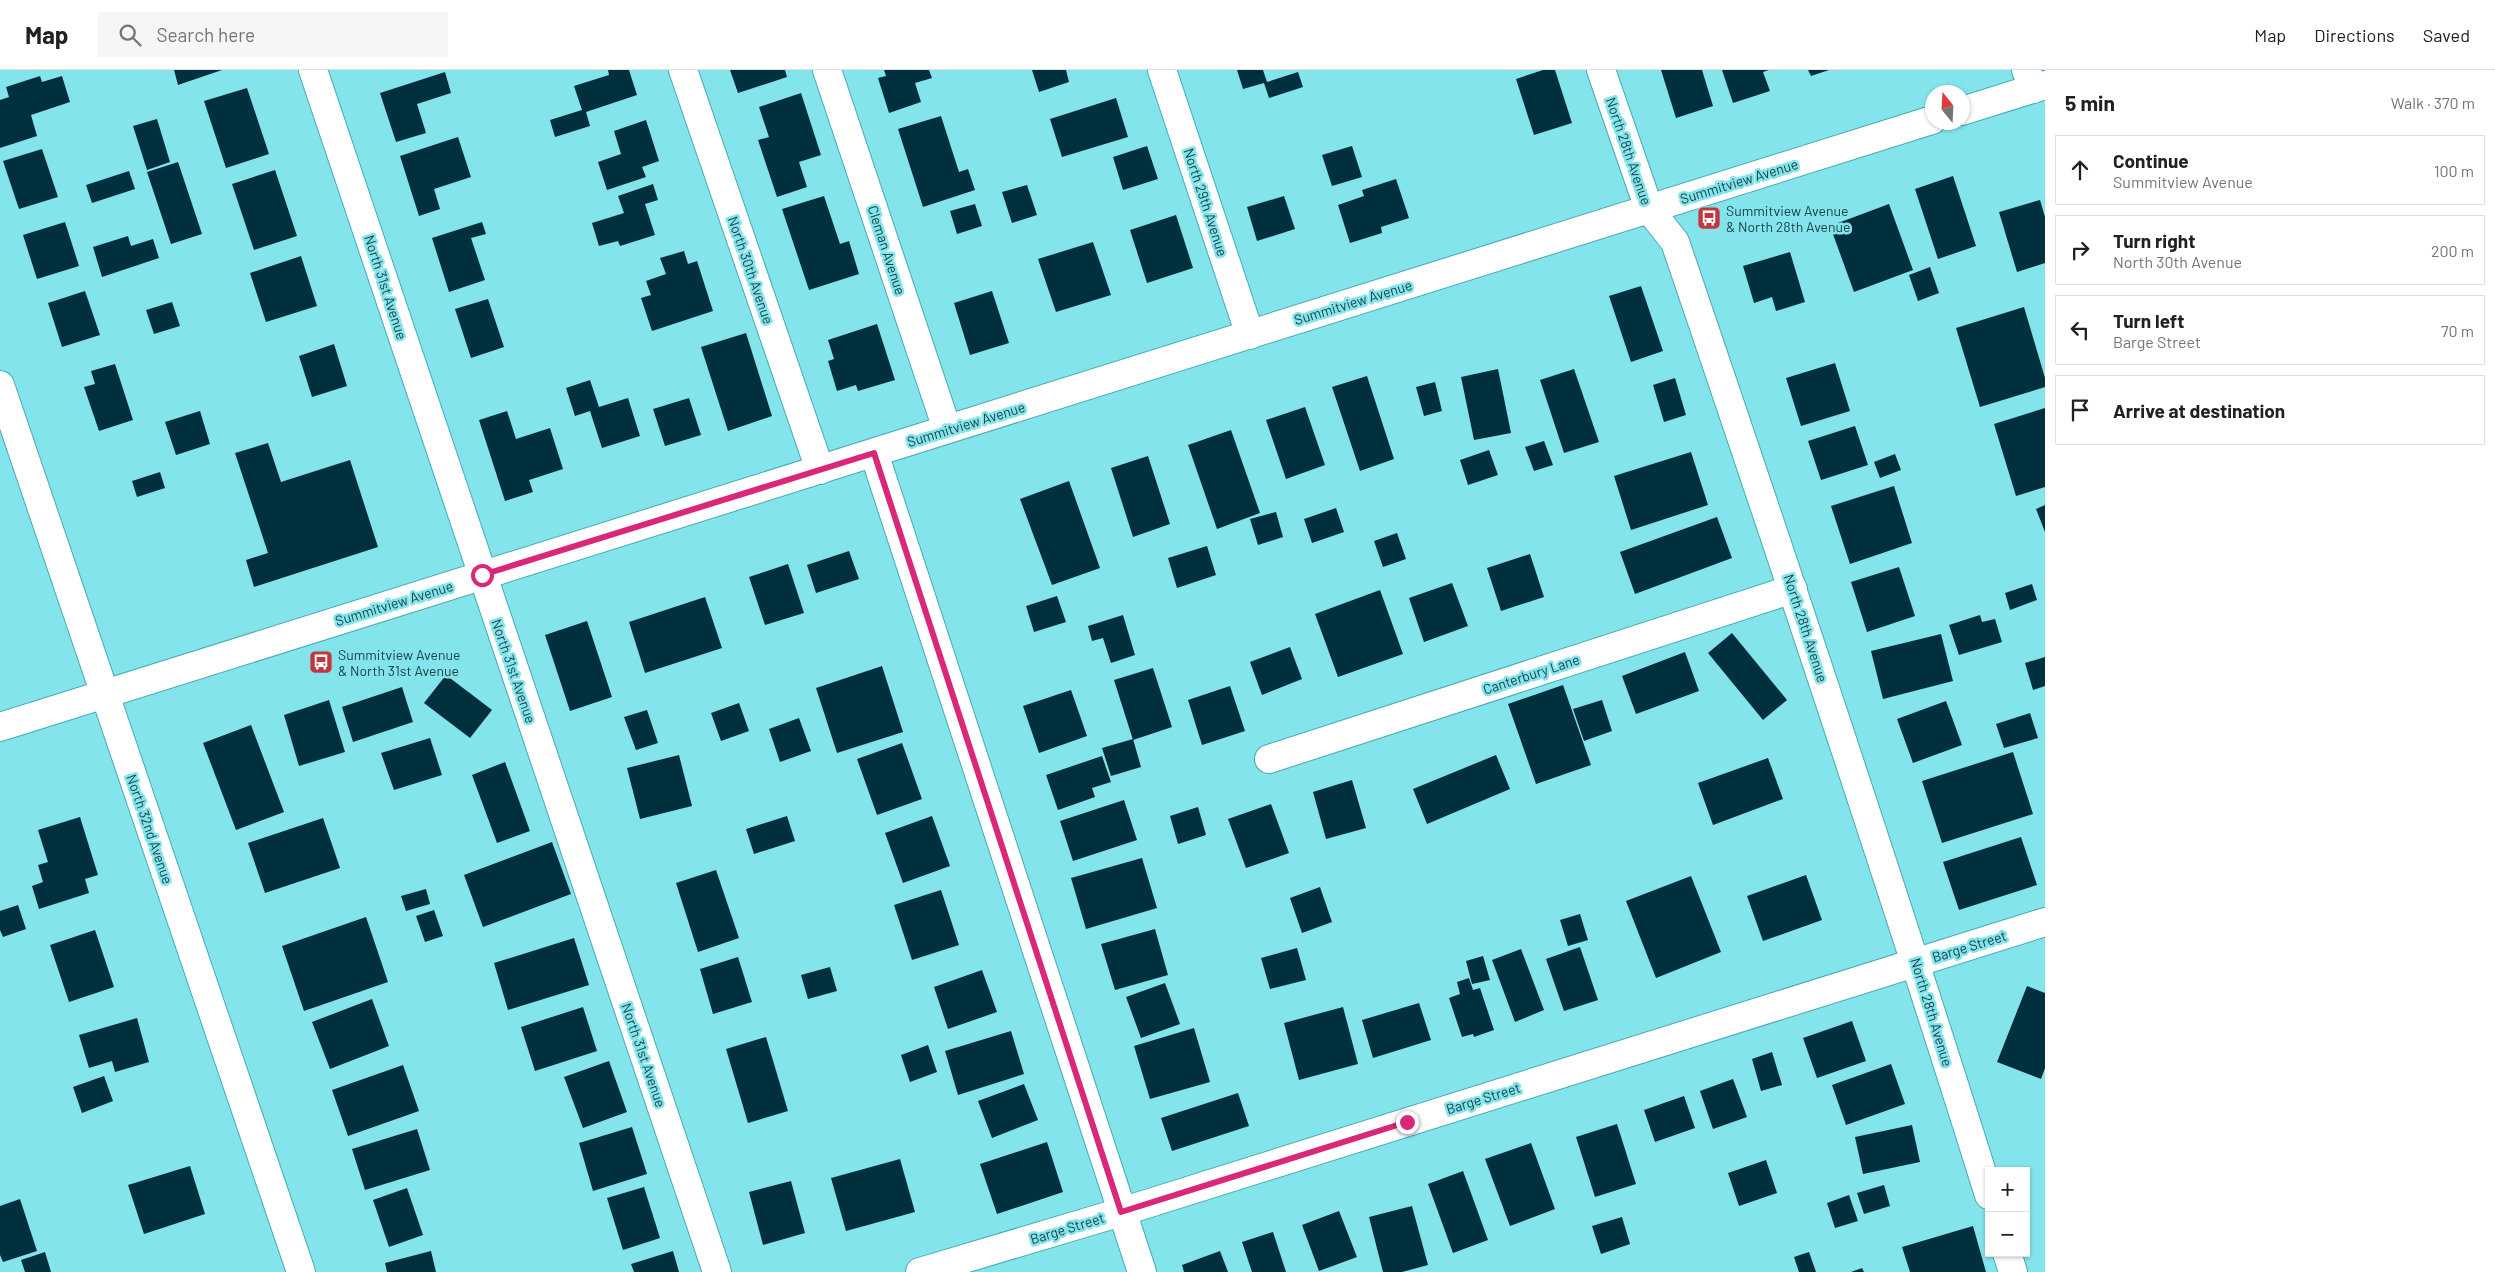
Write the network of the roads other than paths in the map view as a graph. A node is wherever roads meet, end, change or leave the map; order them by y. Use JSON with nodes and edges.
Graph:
{"nodes":[{"id":1,"x":313,"y":70,"type":"edge"},
{"id":2,"x":683,"y":70,"type":"edge"},
{"id":3,"x":827,"y":70,"type":"edge"},
{"id":4,"x":1162,"y":70,"type":"edge"},
{"id":5,"x":1601,"y":70,"type":"edge"},
{"id":6,"x":2035,"y":81,"type":"edge"},
{"id":7,"x":1970,"y":108,"type":"edge"},
{"id":8,"x":1925,"y":122,"type":"edge"},
{"id":9,"x":1649,"y":209,"type":"junction"},
{"id":10,"x":1250,"y":335,"type":"junction"},
{"id":11,"x":0,"y":385,"type":"edge"},
{"id":12,"x":947,"y":430,"type":"junction"},
{"id":13,"x":874,"y":453,"type":"junction"},
{"id":14,"x":820,"y":470,"type":"junction"},
{"id":15,"x":482,"y":575,"type":"junction"},
{"id":16,"x":1793,"y":589,"type":"junction"},
{"id":17,"x":105,"y":695,"type":"junction"},
{"id":18,"x":0,"y":727,"type":"edge"},
{"id":19,"x":1269,"y":759,"type":"dead end"},
{"id":20,"x":2045,"y":922,"type":"edge"},
{"id":21,"x":1916,"y":962,"type":"junction"},
{"id":22,"x":1985,"y":1182,"type":"edge"},
{"id":23,"x":1121,"y":1212,"type":"junction"},
{"id":24,"x":2008,"y":1257,"type":"edge"},
{"id":25,"x":301,"y":1272,"type":"edge"},
{"id":26,"x":717,"y":1272,"type":"edge"},
{"id":27,"x":920,"y":1272,"type":"edge"},
{"id":28,"x":1142,"y":1272,"type":"edge"},
{"id":29,"x":2013,"y":1272,"type":"edge"}],
"edges":[{"from":1,"to":15,"type":"street","name":"North 31st Avenue"},
{"from":2,"to":14,"type":"street","name":"North 30th Avenue"},
{"from":3,"to":12,"type":"street","name":"Cleman Avenue"},
{"from":4,"to":10,"type":"street","name":"North 29th Avenue"},
{"from":5,"to":9,"type":"street","name":"North 28th Avenue"},
{"from":6,"to":7,"type":"street"},
{"from":8,"to":9,"type":"street","name":"Summitview Avenue"},
{"from":9,"to":10,"type":"street","name":"Summitview Avenue"},
{"from":9,"to":16,"type":"street","name":"North 28th Avenue"},
{"from":10,"to":12,"type":"street","name":"Summitview Avenue"},
{"from":11,"to":17,"type":"street","name":"North 32nd Avenue"},
{"from":12,"to":13,"type":"street","name":"Summitview Avenue"},
{"from":13,"to":14,"type":"street","name":"Summitview Avenue"},
{"from":13,"to":23,"type":"street"},
{"from":14,"to":15,"type":"street","name":"Summitview Avenue"},
{"from":15,"to":17,"type":"street","name":"Summitview Avenue"},
{"from":15,"to":26,"type":"street","name":"North 31st Avenue"},
{"from":16,"to":19,"type":"street","name":"Canterbury Lane"},
{"from":16,"to":21,"type":"street","name":"North 28th Avenue"},
{"from":17,"to":18,"type":"street","name":"Summitview Avenue"},
{"from":17,"to":25,"type":"street","name":"North 32nd Avenue"},
{"from":20,"to":21,"type":"street","name":"Barge Street"},
{"from":21,"to":22,"type":"street","name":"North 28th Avenue"},
{"from":21,"to":23,"type":"street","name":"Barge Street"},
{"from":23,"to":27,"type":"street","name":"Barge Street"},
{"from":23,"to":28,"type":"street"},
{"from":24,"to":29,"type":"street"}]}
